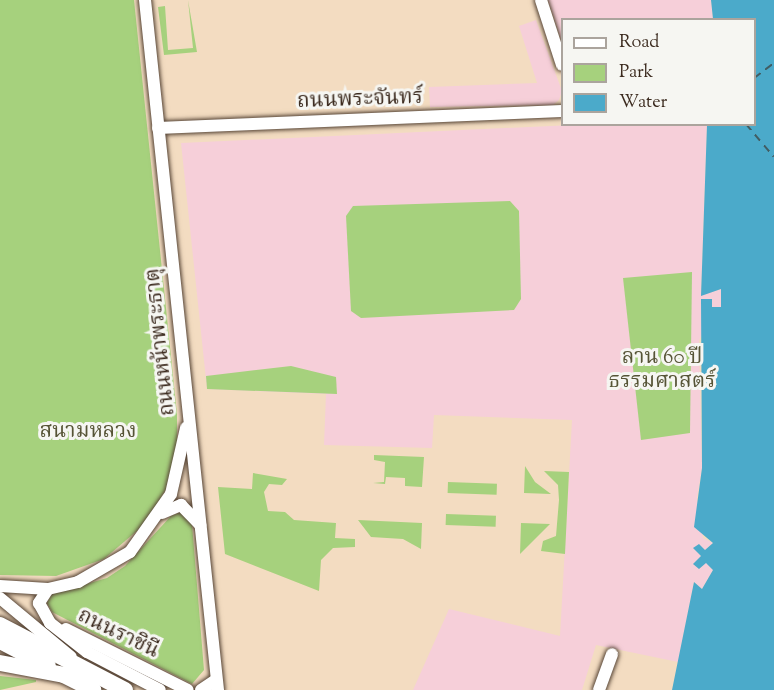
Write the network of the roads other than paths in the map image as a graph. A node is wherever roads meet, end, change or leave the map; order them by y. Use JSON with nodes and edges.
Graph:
{"nodes":[{"id":1,"x":145,"y":0,"type":"edge"},
{"id":2,"x":541,"y":0,"type":"edge"},
{"id":3,"x":561,"y":62,"type":"edge"},
{"id":4,"x":561,"y":111,"type":"edge"},
{"id":5,"x":158,"y":128,"type":"junction"},
{"id":6,"x":187,"y":409,"type":"junction"},
{"id":7,"x":161,"y":513,"type":"junction"},
{"id":8,"x":202,"y":529,"type":"junction"},
{"id":9,"x":0,"y":586,"type":"edge"},
{"id":10,"x":48,"y":589,"type":"junction"},
{"id":11,"x":0,"y":598,"type":"edge"},
{"id":12,"x":50,"y":623,"type":"junction"},
{"id":13,"x":0,"y":625,"type":"edge"},
{"id":14,"x":0,"y":641,"type":"edge"},
{"id":15,"x":612,"y":654,"type":"dead end"},
{"id":16,"x":4,"y":664,"type":"edge"},
{"id":17,"x":84,"y":669,"type":"junction"},
{"id":18,"x":64,"y":675,"type":"junction"},
{"id":19,"x":217,"y":685,"type":"edge"},
{"id":20,"x":93,"y":690,"type":"edge"},
{"id":21,"x":125,"y":690,"type":"edge"},
{"id":22,"x":160,"y":690,"type":"edge"},
{"id":23,"x":188,"y":690,"type":"edge"},
{"id":24,"x":201,"y":690,"type":"edge"},
{"id":25,"x":599,"y":690,"type":"edge"}],
"edges":[{"from":1,"to":5,"type":"street","name":"ถนนหน้าพระธาตุ"},
{"from":2,"to":3,"type":"street"},
{"from":4,"to":5,"type":"street","name":"ถนนพระจันทร์"},
{"from":5,"to":6,"type":"street","name":"ถนนหน้าพระธาตุ"},
{"from":6,"to":7,"type":"street"},
{"from":6,"to":8,"type":"street","name":"ถนนหน้าพระธาตุ"},
{"from":7,"to":8,"type":"street"},
{"from":7,"to":10,"type":"street"},
{"from":8,"to":19,"type":"street","name":"ถนนหน้าพระธาตุ"},
{"from":9,"to":10,"type":"street"},
{"from":10,"to":12,"type":"street"},
{"from":11,"to":17,"type":"street","name":"ถนนราชินี"},
{"from":12,"to":22,"type":"street","name":"ถนนราชินี"},
{"from":12,"to":23,"type":"street","name":"ถนนราชินี"},
{"from":13,"to":17,"type":"main road"},
{"from":14,"to":18,"type":"main road"},
{"from":15,"to":25,"type":"street"},
{"from":16,"to":18,"type":"main road"},
{"from":17,"to":21,"type":"main road"},
{"from":18,"to":20,"type":"main road"},
{"from":19,"to":24,"type":"street"}]}
